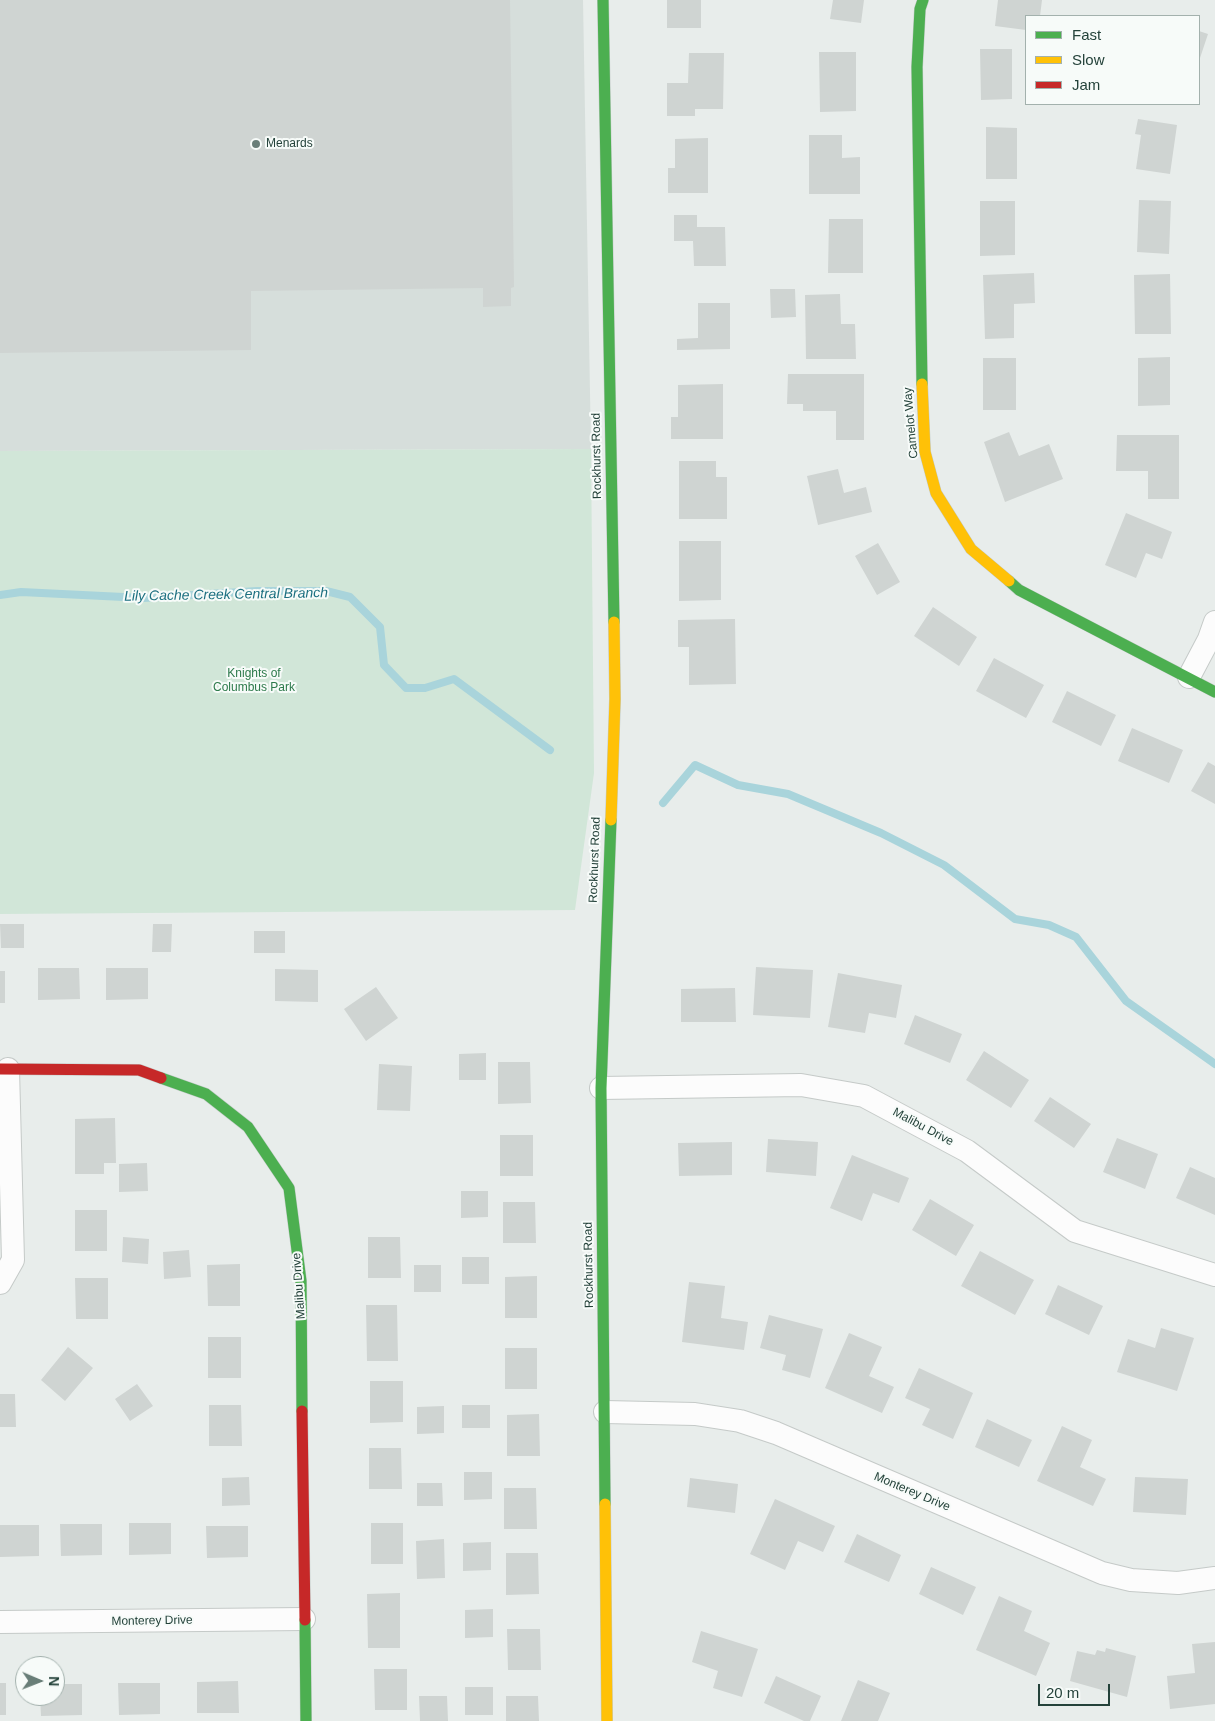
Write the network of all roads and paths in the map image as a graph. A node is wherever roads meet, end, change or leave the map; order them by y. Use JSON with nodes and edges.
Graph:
{"nodes":[{"id":1,"x":603,"y":0,"type":"edge"},
{"id":2,"x":923,"y":0,"type":"edge"},
{"id":3,"x":1215,"y":622,"type":"edge"},
{"id":4,"x":1190,"y":677,"type":"junction"},
{"id":5,"x":1215,"y":692,"type":"edge"},
{"id":6,"x":4,"y":1069,"type":"edge"},
{"id":7,"x":601,"y":1088,"type":"junction"},
{"id":8,"x":1215,"y":1275,"type":"edge"},
{"id":9,"x":0,"y":1282,"type":"edge"},
{"id":10,"x":604,"y":1412,"type":"junction"},
{"id":11,"x":1215,"y":1578,"type":"edge"},
{"id":12,"x":304,"y":1619,"type":"junction"},
{"id":13,"x":0,"y":1622,"type":"edge"},
{"id":14,"x":306,"y":1721,"type":"edge"},
{"id":15,"x":607,"y":1721,"type":"edge"}],
"edges":[{"from":1,"to":7,"type":"street","name":"Rockhurst Road"},
{"from":2,"to":4,"type":"street","name":"Camelot Way"},
{"from":3,"to":4,"type":"street"},
{"from":4,"to":5,"type":"street","name":"Camelot Way"},
{"from":6,"to":9,"type":"street"},
{"from":6,"to":12,"type":"street","name":"Malibu Drive"},
{"from":7,"to":8,"type":"street","name":"Malibu Drive"},
{"from":7,"to":10,"type":"street","name":"Rockhurst Road"},
{"from":10,"to":11,"type":"street","name":"Monterey Drive"},
{"from":10,"to":15,"type":"street","name":"Rockhurst Road"},
{"from":12,"to":13,"type":"street","name":"Monterey Drive"},
{"from":12,"to":14,"type":"street","name":"Malibu Drive"}]}
